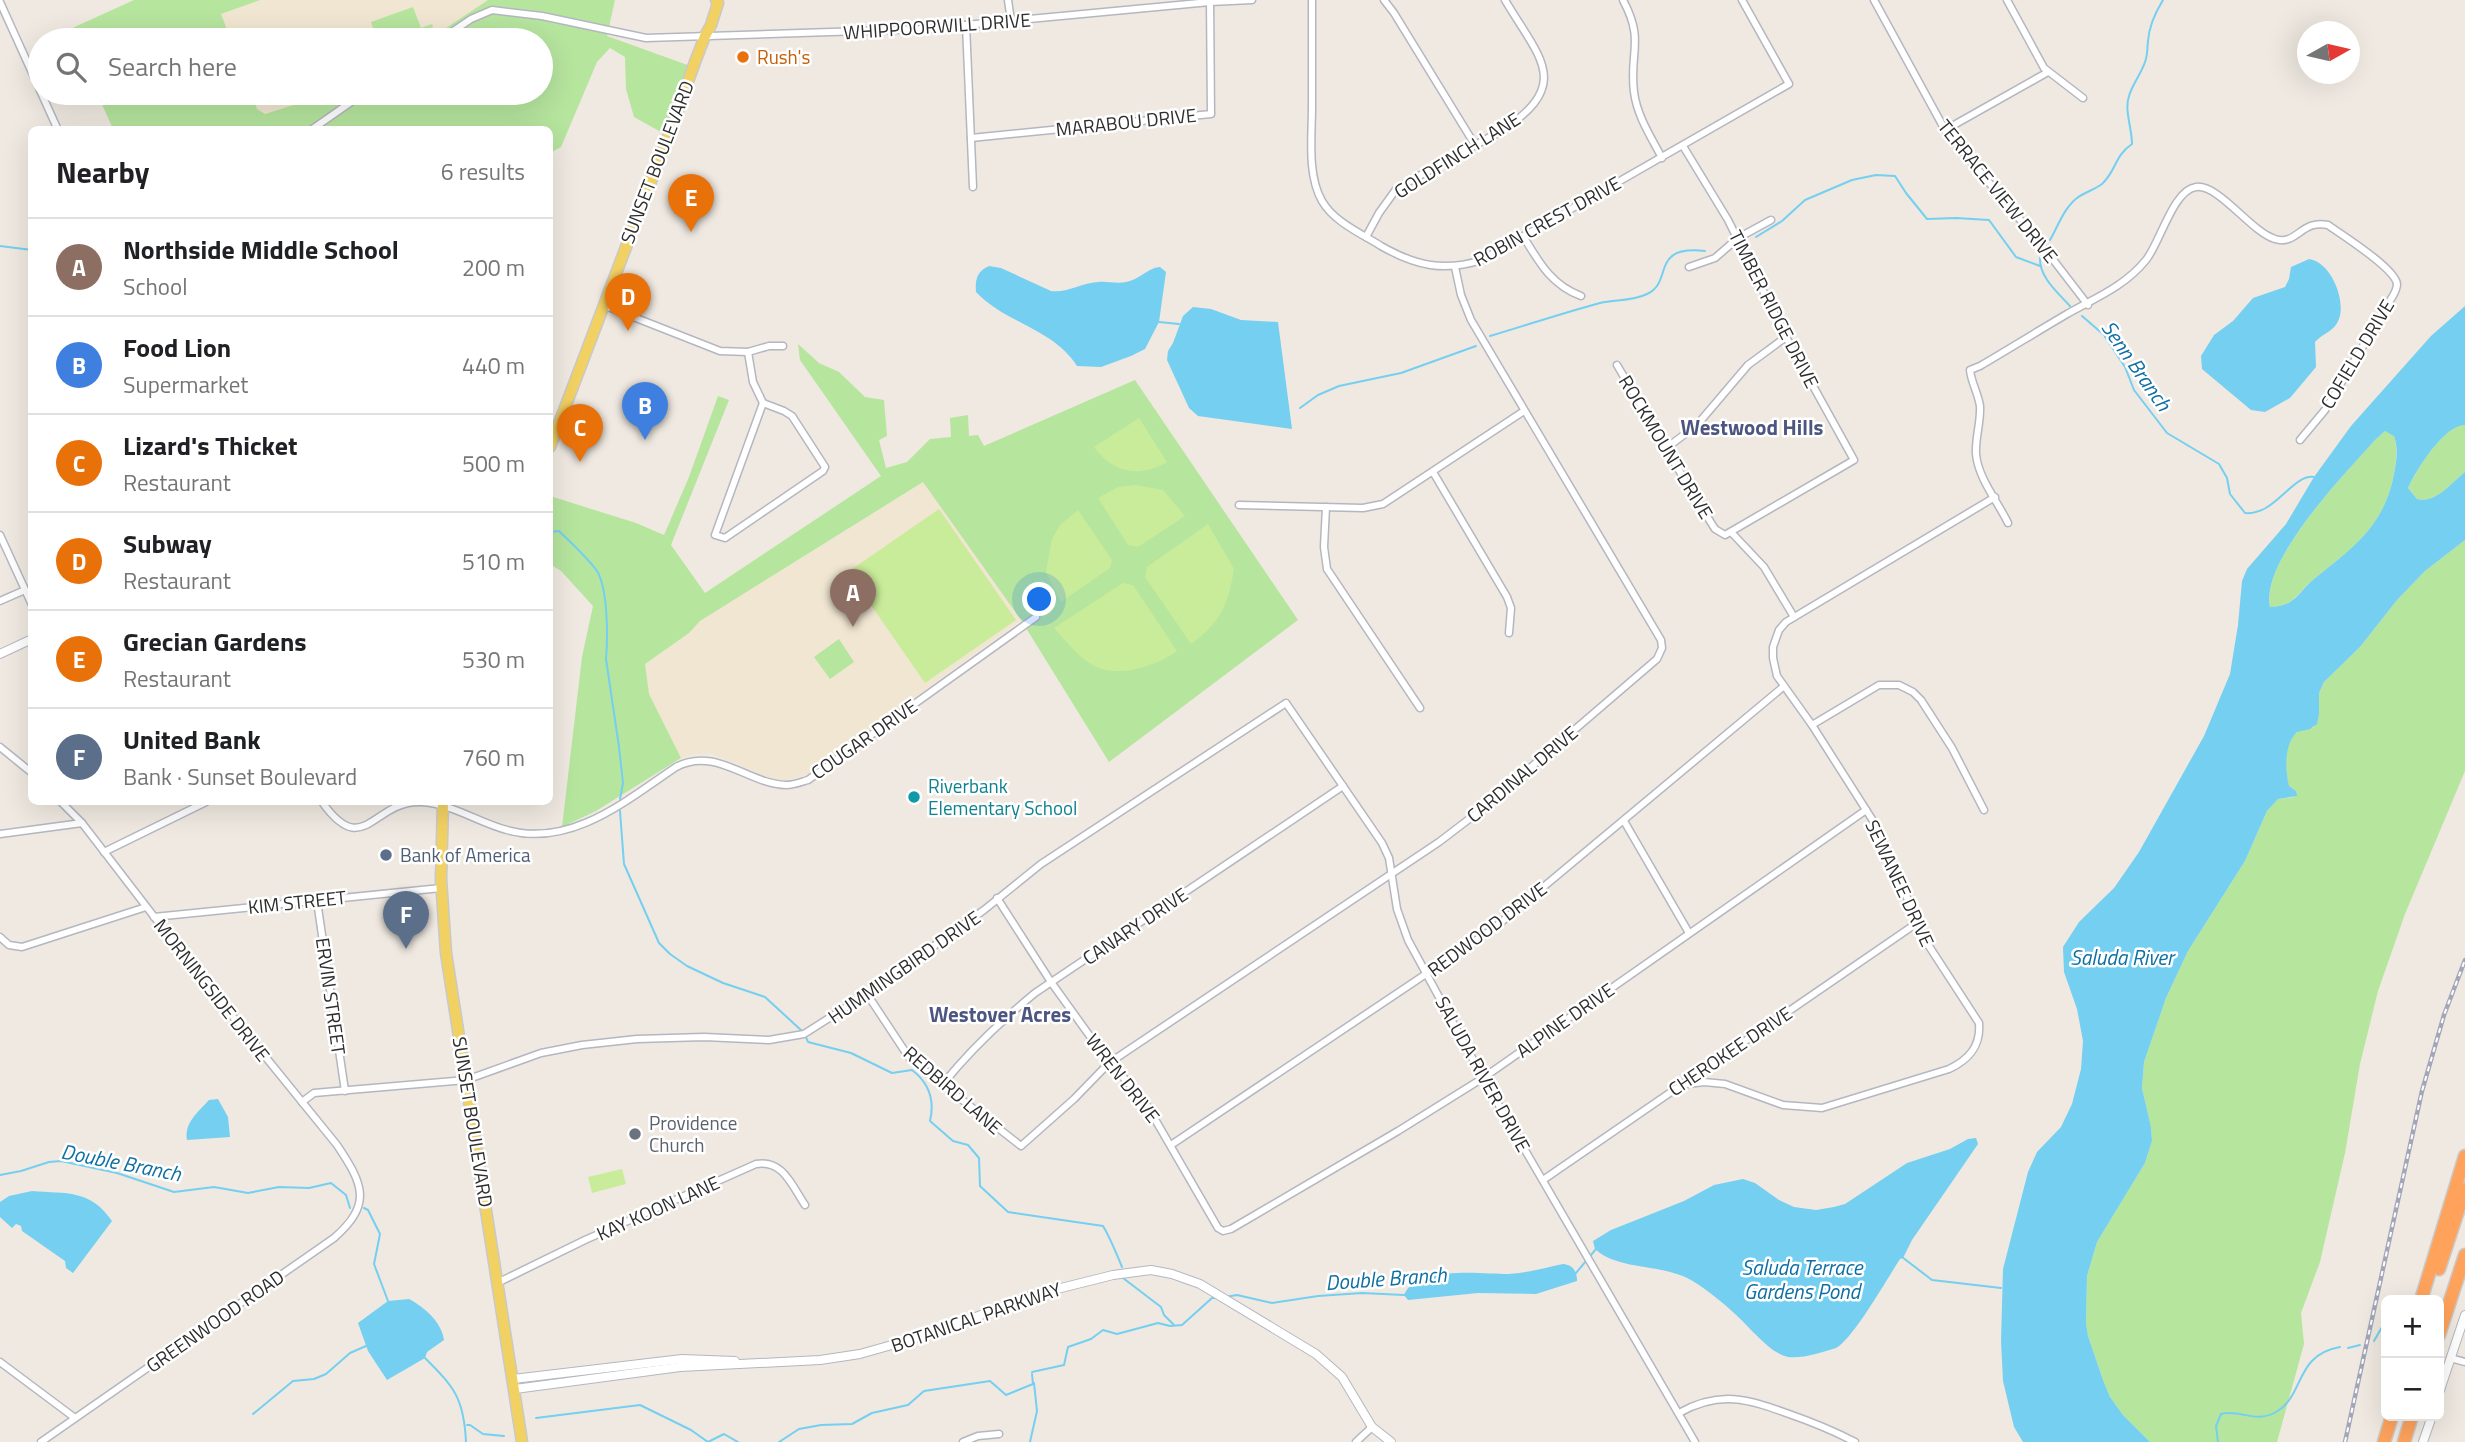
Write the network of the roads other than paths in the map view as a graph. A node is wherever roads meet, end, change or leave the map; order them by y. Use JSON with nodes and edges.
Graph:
{"nodes":[{"id":1,"x":714,"y":0,"type":"edge"},
{"id":2,"x":1008,"y":0,"type":"edge"},
{"id":3,"x":1252,"y":0,"type":"edge"},
{"id":4,"x":1312,"y":0,"type":"edge"},
{"id":5,"x":1384,"y":0,"type":"edge"},
{"id":6,"x":1505,"y":0,"type":"edge"},
{"id":7,"x":1623,"y":0,"type":"edge"},
{"id":8,"x":1742,"y":0,"type":"edge"},
{"id":9,"x":1874,"y":0,"type":"edge"},
{"id":10,"x":2007,"y":0,"type":"edge"},
{"id":11,"x":1210,"y":1,"type":"edge"},
{"id":12,"x":0,"y":2,"type":"edge"},
{"id":13,"x":1011,"y":21,"type":"junction"},
{"id":14,"x":966,"y":25,"type":"junction"},
{"id":15,"x":458,"y":28,"type":"edge"},
{"id":16,"x":705,"y":36,"type":"junction"},
{"id":17,"x":28,"y":64,"type":"edge"},
{"id":18,"x":2048,"y":72,"type":"junction"},
{"id":19,"x":2083,"y":98,"type":"dead end"},
{"id":20,"x":47,"y":105,"type":"edge"},
{"id":21,"x":347,"y":105,"type":"edge"},
{"id":22,"x":56,"y":126,"type":"edge"},
{"id":23,"x":317,"y":126,"type":"edge"},
{"id":24,"x":1945,"y":130,"type":"junction"},
{"id":25,"x":971,"y":138,"type":"junction"},
{"id":26,"x":1475,"y":145,"type":"junction"},
{"id":27,"x":1683,"y":146,"type":"junction"},
{"id":28,"x":1662,"y":158,"type":"junction"},
{"id":29,"x":973,"y":187,"type":"dead end"},
{"id":30,"x":1771,"y":220,"type":"dead end"},
{"id":31,"x":1523,"y":236,"type":"junction"},
{"id":32,"x":1366,"y":237,"type":"junction"},
{"id":33,"x":1738,"y":238,"type":"junction"},
{"id":34,"x":1455,"y":267,"type":"junction"},
{"id":35,"x":1689,"y":267,"type":"dead end"},
{"id":36,"x":1581,"y":296,"type":"dead end"},
{"id":37,"x":603,"y":305,"type":"junction"},
{"id":38,"x":2088,"y":305,"type":"junction"},
{"id":39,"x":1786,"y":338,"type":"junction"},
{"id":40,"x":783,"y":346,"type":"dead end"},
{"id":41,"x":748,"y":352,"type":"junction"},
{"id":42,"x":1617,"y":365,"type":"dead end"},
{"id":43,"x":763,"y":403,"type":"junction"},
{"id":44,"x":1524,"y":411,"type":"junction"},
{"id":45,"x":553,"y":439,"type":"edge"},
{"id":46,"x":2300,"y":440,"type":"dead end"},
{"id":47,"x":1665,"y":449,"type":"junction"},
{"id":48,"x":1433,"y":472,"type":"junction"},
{"id":49,"x":1995,"y":497,"type":"junction"},
{"id":50,"x":1239,"y":505,"type":"dead end"},
{"id":51,"x":1326,"y":507,"type":"junction"},
{"id":52,"x":2008,"y":523,"type":"dead end"},
{"id":53,"x":1731,"y":532,"type":"junction"},
{"id":54,"x":0,"y":535,"type":"edge"},
{"id":55,"x":25,"y":590,"type":"junction"},
{"id":56,"x":28,"y":596,"type":"edge"},
{"id":57,"x":0,"y":601,"type":"edge"},
{"id":58,"x":1036,"y":617,"type":"dead end"},
{"id":59,"x":1794,"y":617,"type":"junction"},
{"id":60,"x":1509,"y":633,"type":"dead end"},
{"id":61,"x":28,"y":641,"type":"edge"},
{"id":62,"x":0,"y":654,"type":"edge"},
{"id":63,"x":1783,"y":687,"type":"junction"},
{"id":64,"x":1286,"y":703,"type":"joint"},
{"id":65,"x":1420,"y":708,"type":"dead end"},
{"id":66,"x":1812,"y":725,"type":"junction"},
{"id":67,"x":0,"y":747,"type":"edge"},
{"id":68,"x":28,"y":770,"type":"edge"},
{"id":69,"x":1343,"y":786,"type":"junction"},
{"id":70,"x":64,"y":805,"type":"edge"},
{"id":71,"x":200,"y":805,"type":"edge"},
{"id":72,"x":324,"y":805,"type":"edge"},
{"id":73,"x":401,"y":805,"type":"edge"},
{"id":74,"x":443,"y":805,"type":"edge"},
{"id":75,"x":445,"y":805,"type":"edge"},
{"id":76,"x":1866,"y":810,"type":"junction"},
{"id":77,"x":1984,"y":810,"type":"dead end"},
{"id":78,"x":1624,"y":821,"type":"junction"},
{"id":79,"x":82,"y":823,"type":"junction"},
{"id":80,"x":0,"y":834,"type":"edge"},
{"id":81,"x":104,"y":852,"type":"junction"},
{"id":82,"x":1393,"y":873,"type":"junction"},
{"id":83,"x":441,"y":888,"type":"junction"},
{"id":84,"x":997,"y":898,"type":"junction"},
{"id":85,"x":317,"y":901,"type":"junction"},
{"id":86,"x":146,"y":907,"type":"junction"},
{"id":87,"x":154,"y":917,"type":"junction"},
{"id":88,"x":1917,"y":923,"type":"junction"},
{"id":89,"x":1689,"y":933,"type":"junction"},
{"id":90,"x":0,"y":937,"type":"edge"},
{"id":91,"x":1428,"y":974,"type":"junction"},
{"id":92,"x":1051,"y":982,"type":"junction"},
{"id":93,"x":867,"y":995,"type":"junction"},
{"id":94,"x":1109,"y":1063,"type":"junction"},
{"id":95,"x":1483,"y":1078,"type":"junction"},
{"id":96,"x":466,"y":1080,"type":"junction"},
{"id":97,"x":943,"y":1084,"type":"junction"},
{"id":98,"x":1680,"y":1085,"type":"junction"},
{"id":99,"x":345,"y":1091,"type":"junction"},
{"id":100,"x":302,"y":1102,"type":"junction"},
{"id":101,"x":1171,"y":1145,"type":"junction"},
{"id":102,"x":1021,"y":1146,"type":"joint"},
{"id":103,"x":2465,"y":1156,"type":"edge"},
{"id":104,"x":1543,"y":1180,"type":"junction"},
{"id":105,"x":358,"y":1181,"type":"joint"},
{"id":106,"x":2465,"y":1189,"type":"edge"},
{"id":107,"x":805,"y":1205,"type":"dead end"},
{"id":108,"x":1218,"y":1227,"type":"joint"},
{"id":109,"x":2465,"y":1255,"type":"edge"},
{"id":110,"x":497,"y":1283,"type":"junction"},
{"id":111,"x":2423,"y":1295,"type":"edge"},
{"id":112,"x":2431,"y":1295,"type":"edge"},
{"id":113,"x":2465,"y":1315,"type":"edge"},
{"id":114,"x":2444,"y":1320,"type":"edge"},
{"id":115,"x":2450,"y":1359,"type":"junction"},
{"id":116,"x":0,"y":1362,"type":"edge"},
{"id":117,"x":2465,"y":1362,"type":"edge"},
{"id":118,"x":2444,"y":1378,"type":"edge"},
{"id":119,"x":514,"y":1384,"type":"junction"},
{"id":120,"x":1679,"y":1413,"type":"junction"},
{"id":121,"x":75,"y":1418,"type":"junction"},
{"id":122,"x":2389,"y":1421,"type":"edge"},
{"id":123,"x":2410,"y":1421,"type":"edge"},
{"id":124,"x":2430,"y":1421,"type":"edge"},
{"id":125,"x":1372,"y":1427,"type":"junction"},
{"id":126,"x":999,"y":1434,"type":"dead end"},
{"id":127,"x":41,"y":1442,"type":"edge"},
{"id":128,"x":522,"y":1442,"type":"edge"},
{"id":129,"x":963,"y":1442,"type":"edge"},
{"id":130,"x":1356,"y":1442,"type":"edge"},
{"id":131,"x":1391,"y":1442,"type":"edge"},
{"id":132,"x":1695,"y":1442,"type":"edge"},
{"id":133,"x":1855,"y":1442,"type":"edge"},
{"id":134,"x":2383,"y":1442,"type":"edge"},
{"id":135,"x":2404,"y":1442,"type":"edge"},
{"id":136,"x":2423,"y":1442,"type":"edge"}],
"edges":[{"from":1,"to":16,"type":"main road","name":"SUNSET BOULEVARD"},
{"from":2,"to":13,"type":"street"},
{"from":3,"to":11,"type":"street","name":"WHIPPOORWILL DRIVE"},
{"from":4,"to":32,"type":"street","name":"ROBIN CREST DRIVE"},
{"from":5,"to":26,"type":"street"},
{"from":6,"to":26,"type":"street","name":"GOLDFINCH LANE"},
{"from":7,"to":28,"type":"street"},
{"from":8,"to":27,"type":"street","name":"ROBIN CREST DRIVE"},
{"from":9,"to":24,"type":"street","name":"TERRACE VIEW DRIVE"},
{"from":10,"to":18,"type":"street"},
{"from":11,"to":13,"type":"street","name":"WHIPPOORWILL DRIVE"},
{"from":11,"to":25,"type":"street","name":"MARABOU DRIVE"},
{"from":12,"to":17,"type":"street"},
{"from":13,"to":14,"type":"street","name":"WHIPPOORWILL DRIVE"},
{"from":14,"to":16,"type":"street","name":"WHIPPOORWILL DRIVE"},
{"from":14,"to":25,"type":"street"},
{"from":15,"to":16,"type":"street","name":"WHIPPOORWILL DRIVE"},
{"from":16,"to":37,"type":"main road","name":"SUNSET BOULEVARD"},
{"from":18,"to":19,"type":"street"},
{"from":18,"to":24,"type":"street"},
{"from":20,"to":22,"type":"street"},
{"from":21,"to":23,"type":"street"},
{"from":24,"to":38,"type":"street","name":"TERRACE VIEW DRIVE"},
{"from":25,"to":29,"type":"street"},
{"from":26,"to":32,"type":"street","name":"GOLDFINCH LANE"},
{"from":27,"to":28,"type":"street","name":"ROBIN CREST DRIVE"},
{"from":27,"to":33,"type":"street","name":"TIMBER RIDGE DRIVE"},
{"from":28,"to":31,"type":"street","name":"ROBIN CREST DRIVE"},
{"from":30,"to":33,"type":"street"},
{"from":31,"to":34,"type":"street","name":"ROBIN CREST DRIVE"},
{"from":31,"to":36,"type":"street"},
{"from":32,"to":34,"type":"street","name":"ROBIN CREST DRIVE"},
{"from":33,"to":35,"type":"street"},
{"from":33,"to":39,"type":"street","name":"TIMBER RIDGE DRIVE"},
{"from":34,"to":44,"type":"street","name":"CARDINAL DRIVE"},
{"from":37,"to":41,"type":"street"},
{"from":37,"to":45,"type":"main road","name":"SUNSET BOULEVARD"},
{"from":38,"to":46,"type":"street","name":"COFIELD DRIVE"},
{"from":38,"to":49,"type":"street","name":"COFIELD DRIVE"},
{"from":39,"to":47,"type":"street"},
{"from":39,"to":53,"type":"street","name":"TIMBER RIDGE DRIVE"},
{"from":40,"to":41,"type":"street"},
{"from":41,"to":43,"type":"street"},
{"from":42,"to":47,"type":"street","name":"ROCKMOUNT DRIVE"},
{"from":43,"to":43,"type":"street"},
{"from":44,"to":48,"type":"street"},
{"from":44,"to":82,"type":"street","name":"CARDINAL DRIVE"},
{"from":47,"to":53,"type":"street","name":"ROCKMOUNT DRIVE"},
{"from":48,"to":51,"type":"street"},
{"from":48,"to":60,"type":"street"},
{"from":49,"to":52,"type":"street"},
{"from":49,"to":59,"type":"street","name":"SEWANEE DRIVE"},
{"from":50,"to":51,"type":"street"},
{"from":51,"to":65,"type":"street"},
{"from":53,"to":59,"type":"street","name":"ROCKMOUNT DRIVE"},
{"from":54,"to":55,"type":"street"},
{"from":55,"to":56,"type":"street"},
{"from":55,"to":57,"type":"street"},
{"from":58,"to":75,"type":"street","name":"COUGAR DRIVE"},
{"from":59,"to":63,"type":"street","name":"SEWANEE DRIVE"},
{"from":61,"to":62,"type":"street"},
{"from":63,"to":66,"type":"street","name":"SEWANEE DRIVE"},
{"from":63,"to":78,"type":"street","name":"REDWOOD DRIVE"},
{"from":64,"to":69,"type":"street","name":"SALUDA RIVER DRIVE"},
{"from":64,"to":84,"type":"street","name":"HUMMINGBIRD DRIVE"},
{"from":66,"to":76,"type":"street","name":"SEWANEE DRIVE"},
{"from":66,"to":77,"type":"street"},
{"from":67,"to":68,"type":"street"},
{"from":69,"to":82,"type":"street","name":"SALUDA RIVER DRIVE"},
{"from":69,"to":92,"type":"street","name":"CANARY DRIVE"},
{"from":70,"to":79,"type":"street","name":"MORNINGSIDE DRIVE"},
{"from":71,"to":81,"type":"street"},
{"from":72,"to":73,"type":"street","name":"COUGAR DRIVE"},
{"from":74,"to":83,"type":"main road","name":"SUNSET BOULEVARD"},
{"from":76,"to":88,"type":"street","name":"SEWANEE DRIVE"},
{"from":76,"to":89,"type":"street","name":"ALPINE DRIVE"},
{"from":78,"to":89,"type":"street"},
{"from":78,"to":91,"type":"street","name":"REDWOOD DRIVE"},
{"from":79,"to":80,"type":"street"},
{"from":79,"to":81,"type":"street","name":"MORNINGSIDE DRIVE"},
{"from":81,"to":86,"type":"street","name":"MORNINGSIDE DRIVE"},
{"from":82,"to":91,"type":"street","name":"SALUDA RIVER DRIVE"},
{"from":82,"to":94,"type":"street","name":"CARDINAL DRIVE"},
{"from":83,"to":85,"type":"street","name":"KIM STREET"},
{"from":83,"to":96,"type":"main road","name":"SUNSET BOULEVARD"},
{"from":84,"to":92,"type":"street","name":"WREN DRIVE"},
{"from":84,"to":93,"type":"street","name":"HUMMINGBIRD DRIVE"},
{"from":85,"to":87,"type":"street","name":"KIM STREET"},
{"from":85,"to":99,"type":"street","name":"ERVIN STREET"},
{"from":86,"to":87,"type":"street","name":"MORNINGSIDE DRIVE"},
{"from":86,"to":90,"type":"street"},
{"from":87,"to":100,"type":"street","name":"MORNINGSIDE DRIVE"},
{"from":88,"to":98,"type":"street","name":"CHEROKEE DRIVE"},
{"from":88,"to":98,"type":"street","name":"SEWANEE DRIVE"},
{"from":89,"to":95,"type":"street","name":"ALPINE DRIVE"},
{"from":91,"to":95,"type":"street","name":"SALUDA RIVER DRIVE"},
{"from":91,"to":101,"type":"street","name":"REDWOOD DRIVE"},
{"from":92,"to":94,"type":"street","name":"WREN DRIVE"},
{"from":92,"to":97,"type":"street","name":"CANARY DRIVE"},
{"from":93,"to":96,"type":"street","name":"HUMMINGBIRD DRIVE"},
{"from":93,"to":97,"type":"street","name":"REDBIRD LANE"},
{"from":94,"to":101,"type":"street","name":"WREN DRIVE"},
{"from":94,"to":102,"type":"street","name":"CARDINAL DRIVE"},
{"from":95,"to":104,"type":"street","name":"SALUDA RIVER DRIVE"},
{"from":95,"to":108,"type":"street","name":"ALPINE DRIVE"},
{"from":96,"to":99,"type":"street","name":"HUMMINGBIRD DRIVE"},
{"from":96,"to":110,"type":"main road","name":"SUNSET BOULEVARD"},
{"from":97,"to":102,"type":"street","name":"REDBIRD LANE"},
{"from":98,"to":104,"type":"street","name":"CHEROKEE DRIVE"},
{"from":99,"to":100,"type":"street","name":"HUMMINGBIRD DRIVE"},
{"from":100,"to":105,"type":"street","name":"MORNINGSIDE DRIVE"},
{"from":101,"to":108,"type":"street","name":"WREN DRIVE"},
{"from":103,"to":111,"type":"highway"},
{"from":104,"to":120,"type":"street","name":"SALUDA RIVER DRIVE"},
{"from":105,"to":121,"type":"street","name":"GREENWOOD ROAD"},
{"from":106,"to":112,"type":"highway"},
{"from":107,"to":110,"type":"street","name":"KAY KOON LANE"},
{"from":109,"to":114,"type":"highway"},
{"from":110,"to":119,"type":"main road","name":"SUNSET BOULEVARD"},
{"from":113,"to":115,"type":"street"},
{"from":115,"to":117,"type":"street"},
{"from":115,"to":118,"type":"street"},
{"from":116,"to":121,"type":"street"},
{"from":119,"to":125,"type":"street","name":"BOTANICAL PARKWAY"},
{"from":119,"to":128,"type":"main road","name":"SUNSET BOULEVARD"},
{"from":120,"to":132,"type":"street","name":"SALUDA RIVER DRIVE"},
{"from":120,"to":133,"type":"street"},
{"from":121,"to":127,"type":"street","name":"GREENWOOD ROAD"},
{"from":122,"to":134,"type":"highway"},
{"from":123,"to":135,"type":"highway"},
{"from":124,"to":136,"type":"street"},
{"from":125,"to":130,"type":"street"},
{"from":125,"to":131,"type":"street","name":"BOTANICAL PARKWAY"},
{"from":126,"to":129,"type":"street"}]}
